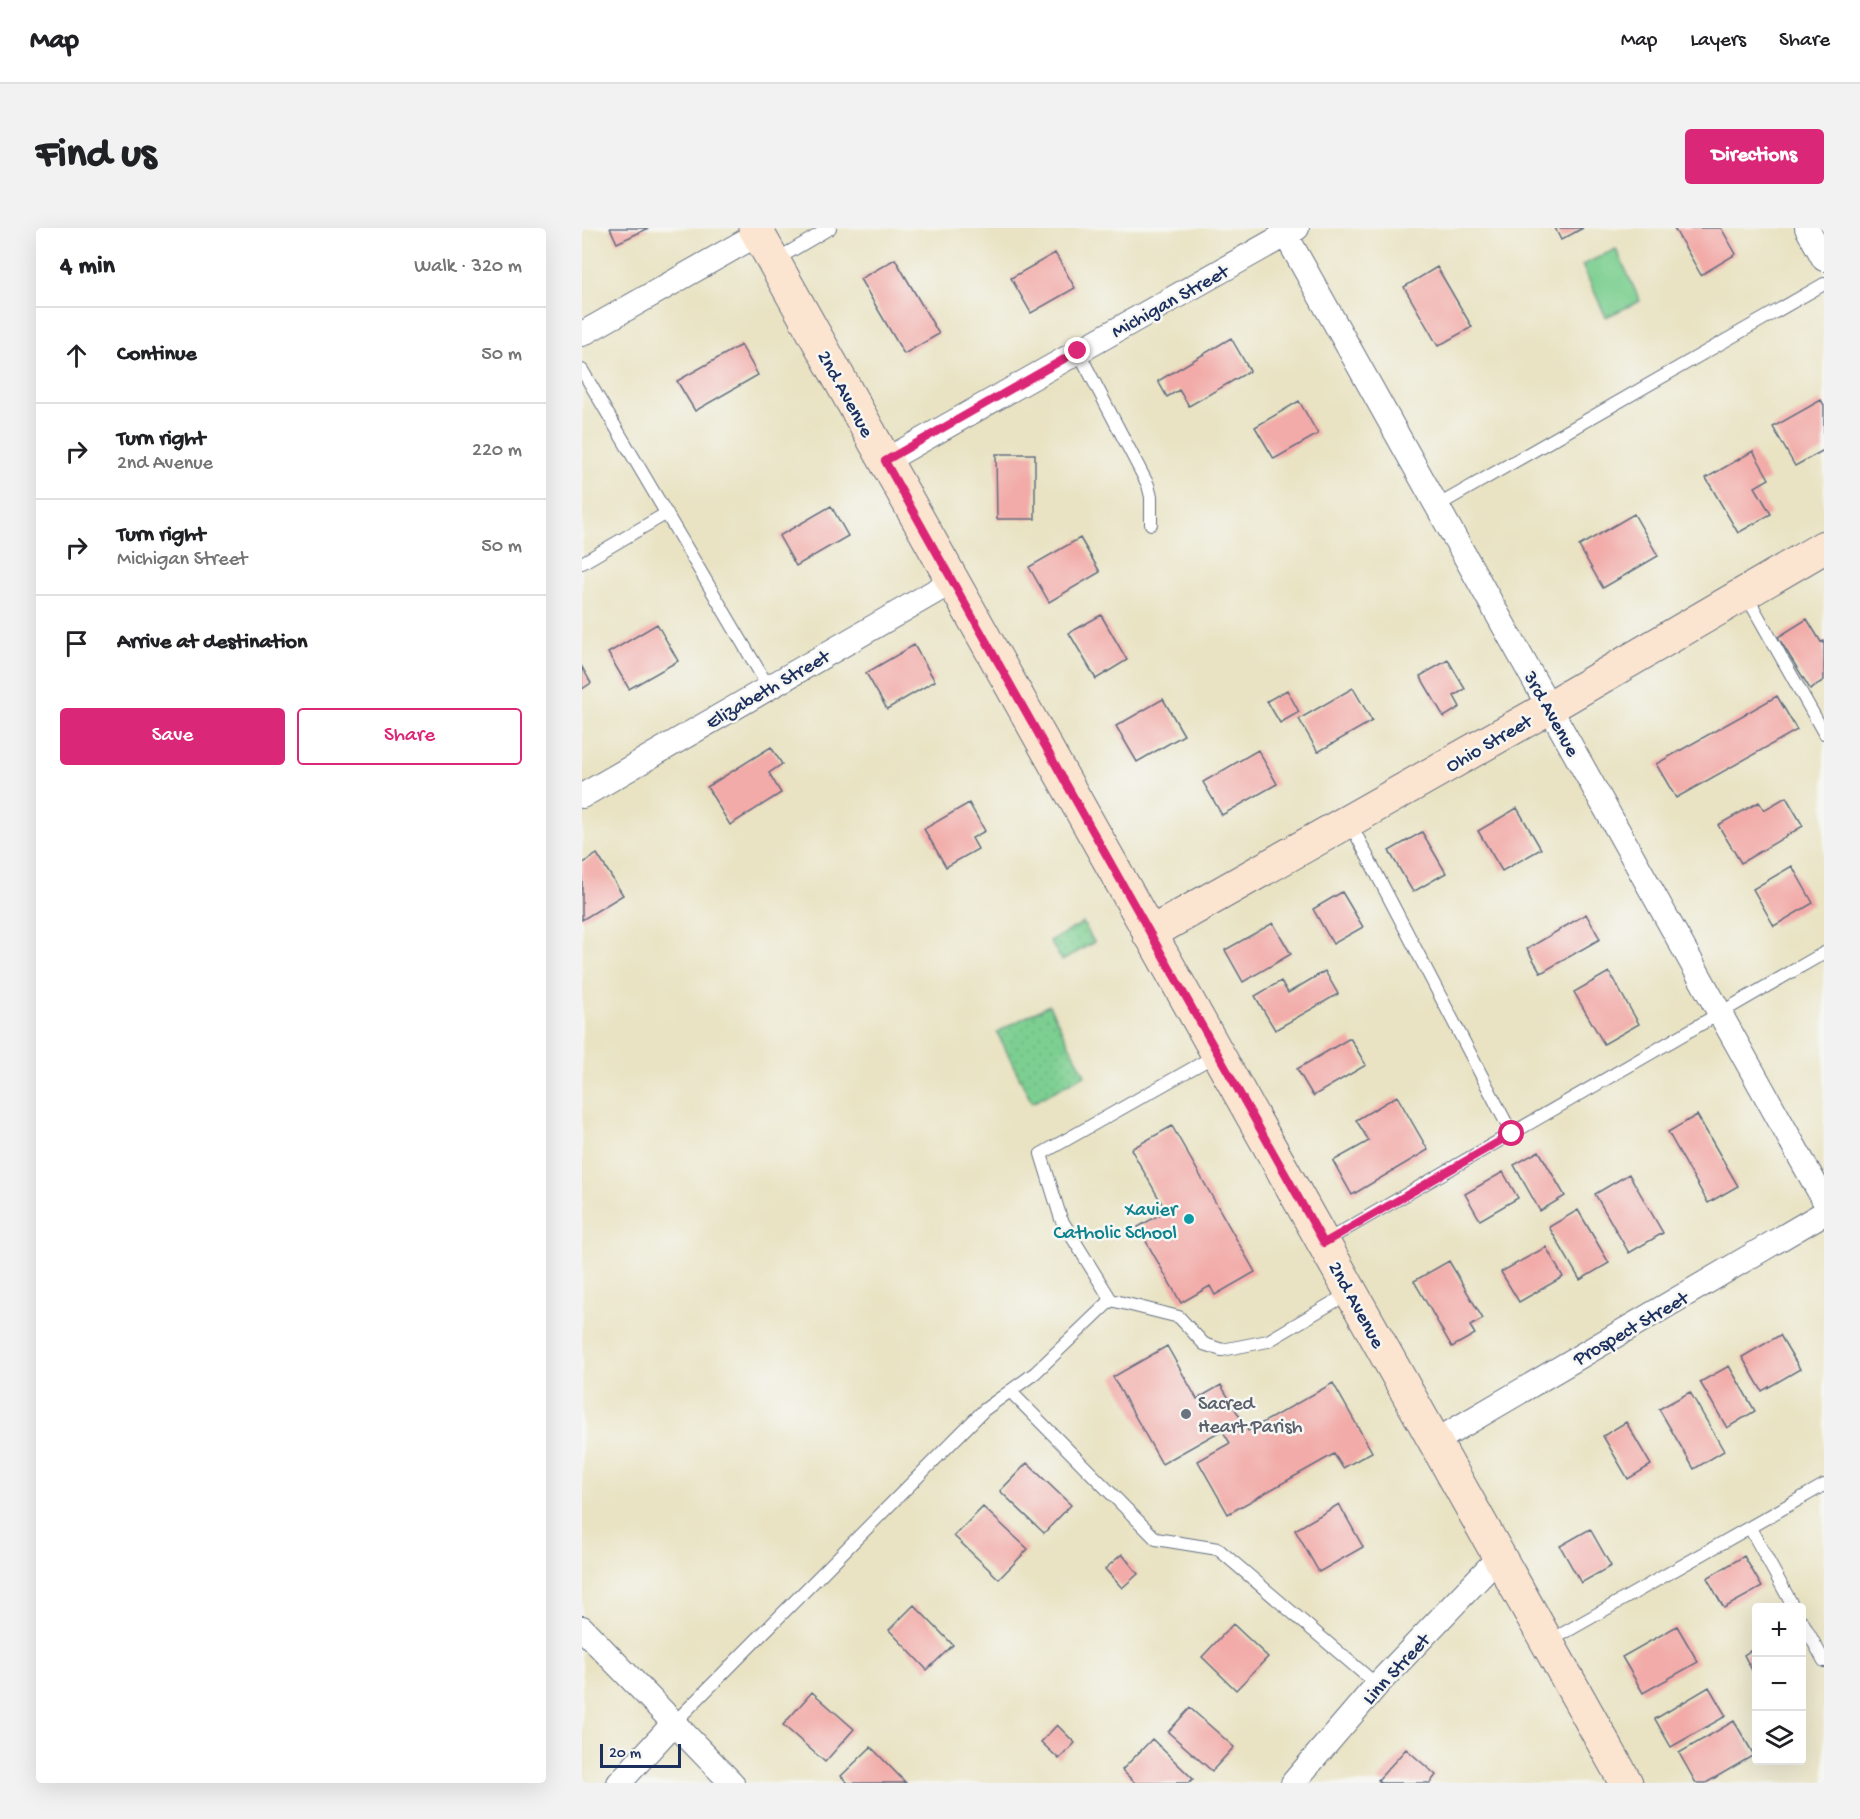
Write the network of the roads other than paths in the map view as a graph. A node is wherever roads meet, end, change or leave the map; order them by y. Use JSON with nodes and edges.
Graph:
{"nodes":[{"id":1,"x":830,"y":228,"type":"edge"},
{"id":2,"x":1807,"y":228,"type":"edge"},
{"id":3,"x":1288,"y":230,"type":"edge"},
{"id":4,"x":762,"y":241,"type":"edge"},
{"id":5,"x":1824,"y":259,"type":"edge"},
{"id":6,"x":1824,"y":284,"type":"edge"},
{"id":7,"x":582,"y":334,"type":"edge"},
{"id":8,"x":1078,"y":351,"type":"junction"},
{"id":9,"x":582,"y":370,"type":"edge"},
{"id":10,"x":885,"y":461,"type":"junction"},
{"id":11,"x":1437,"y":506,"type":"junction"},
{"id":12,"x":667,"y":513,"type":"junction"},
{"id":13,"x":1151,"y":524,"type":"dead end"},
{"id":14,"x":1824,"y":547,"type":"edge"},
{"id":15,"x":582,"y":563,"type":"edge"},
{"id":16,"x":953,"y":581,"type":"junction"},
{"id":17,"x":1745,"y":593,"type":"junction"},
{"id":18,"x":769,"y":688,"type":"junction"},
{"id":19,"x":1550,"y":707,"type":"junction"},
{"id":20,"x":1824,"y":733,"type":"edge"},
{"id":21,"x":582,"y":796,"type":"edge"},
{"id":22,"x":1349,"y":821,"type":"junction"},
{"id":23,"x":1149,"y":934,"type":"junction"},
{"id":24,"x":1824,"y":953,"type":"edge"},
{"id":25,"x":1720,"y":1013,"type":"junction"},
{"id":26,"x":1217,"y":1054,"type":"junction"},
{"id":27,"x":1512,"y":1134,"type":"junction"},
{"id":28,"x":1824,"y":1200,"type":"edge"},
{"id":29,"x":1824,"y":1213,"type":"edge"},
{"id":30,"x":1324,"y":1243,"type":"junction"},
{"id":31,"x":1351,"y":1292,"type":"junction"},
{"id":32,"x":1111,"y":1300,"type":"junction"},
{"id":33,"x":1011,"y":1392,"type":"junction"},
{"id":34,"x":1436,"y":1441,"type":"junction"},
{"id":35,"x":1824,"y":1485,"type":"edge"},
{"id":36,"x":1750,"y":1528,"type":"junction"},
{"id":37,"x":1500,"y":1556,"type":"junction"},
{"id":38,"x":1791,"y":1603,"type":"edge"},
{"id":39,"x":582,"y":1628,"type":"edge"},
{"id":40,"x":1806,"y":1628,"type":"edge"},
{"id":41,"x":1548,"y":1642,"type":"junction"},
{"id":42,"x":1824,"y":1661,"type":"edge"},
{"id":43,"x":1377,"y":1684,"type":"junction"},
{"id":44,"x":673,"y":1724,"type":"junction"},
{"id":45,"x":619,"y":1783,"type":"edge"},
{"id":46,"x":732,"y":1783,"type":"edge"},
{"id":47,"x":1293,"y":1783,"type":"edge"},
{"id":48,"x":1626,"y":1783,"type":"edge"}],
"edges":[{"from":1,"to":4,"type":"lane"},
{"from":2,"to":5,"type":"street"},
{"from":3,"to":8,"type":"street","name":"Michigan Street"},
{"from":3,"to":11,"type":"street","name":"3rd Avenue"},
{"from":4,"to":7,"type":"street"},
{"from":4,"to":10,"type":"street","name":"2nd Avenue"},
{"from":6,"to":11,"type":"lane"},
{"from":8,"to":10,"type":"street","name":"Michigan Street"},
{"from":8,"to":13,"type":"lane"},
{"from":9,"to":12,"type":"lane"},
{"from":10,"to":16,"type":"street","name":"2nd Avenue"},
{"from":11,"to":19,"type":"street","name":"3rd Avenue"},
{"from":12,"to":15,"type":"lane"},
{"from":12,"to":18,"type":"lane"},
{"from":14,"to":17,"type":"street","name":"Ohio Street"},
{"from":16,"to":18,"type":"street","name":"Elizabeth Street"},
{"from":16,"to":23,"type":"street","name":"2nd Avenue"},
{"from":17,"to":19,"type":"street","name":"Ohio Street"},
{"from":17,"to":20,"type":"lane"},
{"from":18,"to":21,"type":"street","name":"Elizabeth Street"},
{"from":19,"to":22,"type":"street","name":"Ohio Street"},
{"from":19,"to":25,"type":"street","name":"3rd Avenue"},
{"from":22,"to":23,"type":"street","name":"Ohio Street"},
{"from":22,"to":27,"type":"lane"},
{"from":23,"to":26,"type":"street","name":"2nd Avenue"},
{"from":24,"to":25,"type":"lane"},
{"from":25,"to":27,"type":"lane"},
{"from":25,"to":28,"type":"street","name":"3rd Avenue"},
{"from":26,"to":30,"type":"street","name":"2nd Avenue"},
{"from":26,"to":32,"type":"lane"},
{"from":27,"to":30,"type":"lane"},
{"from":29,"to":34,"type":"street","name":"Prospect Street"},
{"from":30,"to":31,"type":"street","name":"2nd Avenue"},
{"from":31,"to":32,"type":"lane"},
{"from":31,"to":34,"type":"street","name":"2nd Avenue"},
{"from":32,"to":33,"type":"lane"},
{"from":33,"to":43,"type":"lane"},
{"from":33,"to":44,"type":"lane"},
{"from":34,"to":37,"type":"street","name":"2nd Avenue"},
{"from":35,"to":36,"type":"lane"},
{"from":36,"to":38,"type":"lane"},
{"from":36,"to":41,"type":"lane"},
{"from":37,"to":41,"type":"street","name":"2nd Avenue"},
{"from":37,"to":43,"type":"street","name":"Linn Street"},
{"from":39,"to":44,"type":"street"},
{"from":40,"to":42,"type":"lane"},
{"from":41,"to":48,"type":"street","name":"2nd Avenue"},
{"from":43,"to":47,"type":"street","name":"Linn Street"},
{"from":44,"to":45,"type":"street"},
{"from":44,"to":46,"type":"street"}]}
